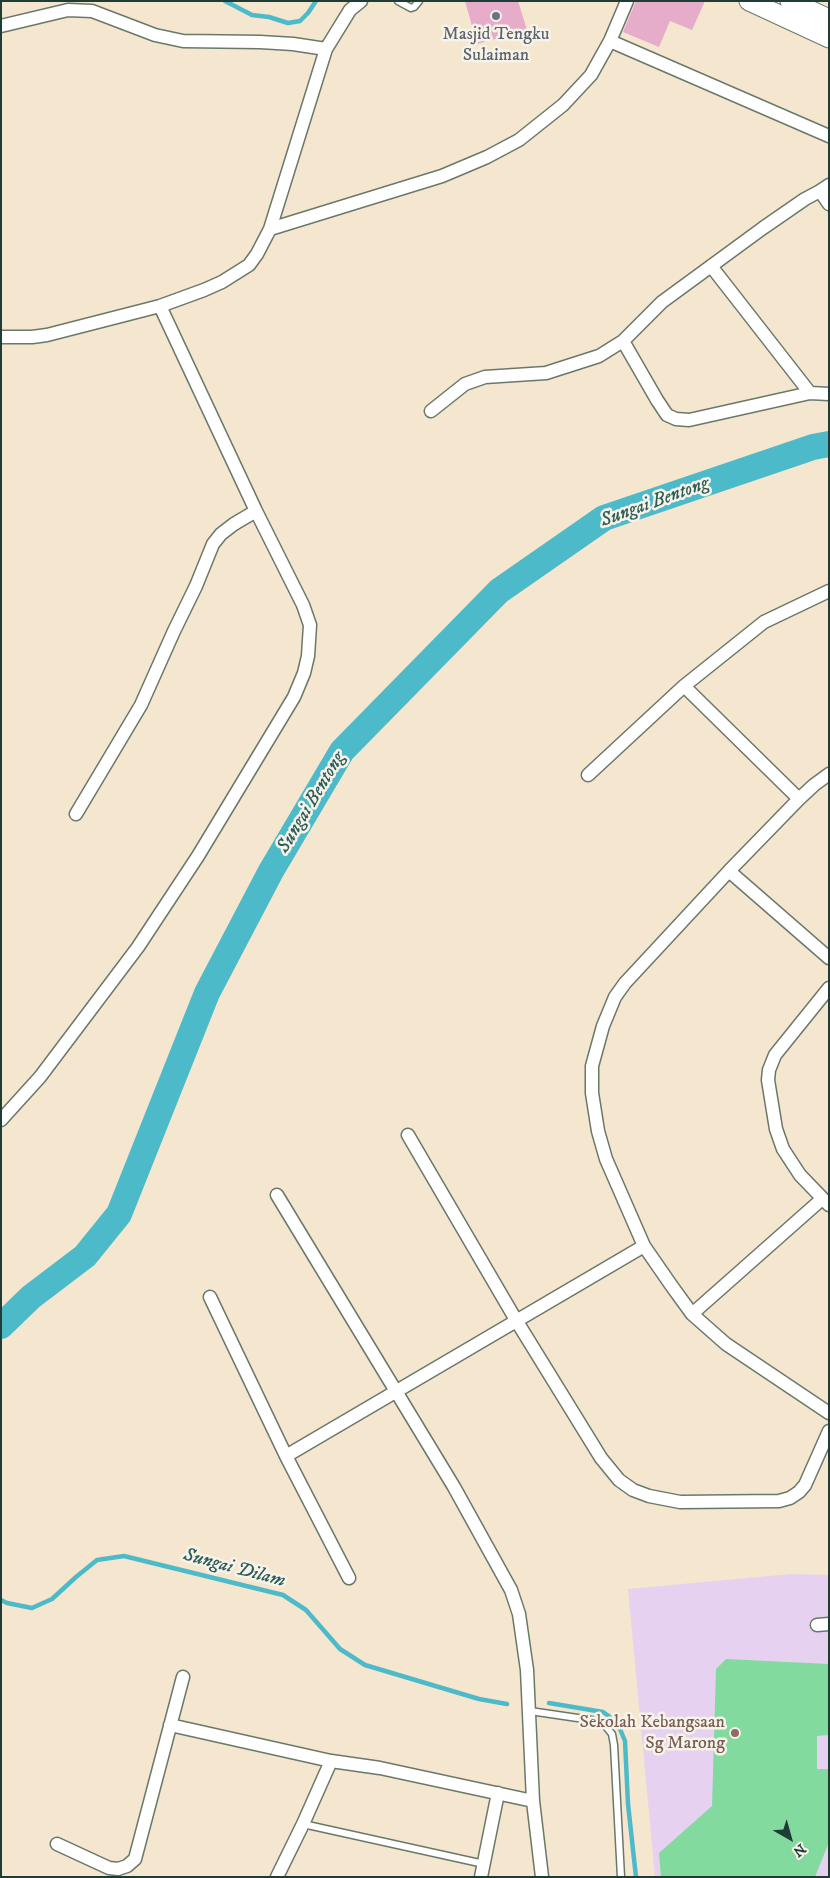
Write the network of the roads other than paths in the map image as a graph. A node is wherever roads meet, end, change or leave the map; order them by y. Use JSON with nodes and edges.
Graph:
{"nodes":[{"id":1,"x":361,"y":1,"type":"edge"},
{"id":2,"x":398,"y":1,"type":"edge"},
{"id":3,"x":419,"y":1,"type":"edge"},
{"id":4,"x":628,"y":1,"type":"edge"},
{"id":5,"x":749,"y":1,"type":"edge"},
{"id":6,"x":790,"y":1,"type":"edge"},
{"id":7,"x":809,"y":1,"type":"edge"},
{"id":8,"x":828,"y":19,"type":"edge"},
{"id":9,"x":1,"y":26,"type":"edge"},
{"id":10,"x":829,"y":38,"type":"edge"},
{"id":11,"x":610,"y":41,"type":"junction"},
{"id":12,"x":326,"y":49,"type":"junction"},
{"id":13,"x":829,"y":136,"type":"edge"},
{"id":14,"x":824,"y":188,"type":"edge"},
{"id":15,"x":829,"y":204,"type":"edge"},
{"id":16,"x":270,"y":229,"type":"junction"},
{"id":17,"x":712,"y":266,"type":"junction"},
{"id":18,"x":160,"y":306,"type":"junction"},
{"id":19,"x":1,"y":337,"type":"edge"},
{"id":20,"x":623,"y":342,"type":"junction"},
{"id":21,"x":810,"y":393,"type":"junction"},
{"id":22,"x":829,"y":394,"type":"edge"},
{"id":23,"x":432,"y":411,"type":"dead end"},
{"id":24,"x":256,"y":511,"type":"junction"},
{"id":25,"x":829,"y":591,"type":"edge"},
{"id":26,"x":684,"y":686,"type":"junction"},
{"id":27,"x":829,"y":774,"type":"edge"},
{"id":28,"x":588,"y":775,"type":"dead end"},
{"id":29,"x":799,"y":799,"type":"junction"},
{"id":30,"x":76,"y":814,"type":"dead end"},
{"id":31,"x":729,"y":871,"type":"junction"},
{"id":32,"x":829,"y":958,"type":"edge"},
{"id":33,"x":829,"y":988,"type":"edge"},
{"id":34,"x":1,"y":1120,"type":"edge"},
{"id":35,"x":408,"y":1135,"type":"dead end"},
{"id":36,"x":277,"y":1195,"type":"dead end"},
{"id":37,"x":825,"y":1202,"type":"edge"},
{"id":38,"x":644,"y":1246,"type":"junction"},
{"id":39,"x":210,"y":1297,"type":"dead end"},
{"id":40,"x":692,"y":1314,"type":"junction"},
{"id":41,"x":516,"y":1320,"type":"junction"},
{"id":42,"x":396,"y":1391,"type":"junction"},
{"id":43,"x":829,"y":1413,"type":"edge"},
{"id":44,"x":829,"y":1431,"type":"edge"},
{"id":45,"x":286,"y":1456,"type":"junction"},
{"id":46,"x":349,"y":1578,"type":"dead end"},
{"id":47,"x":183,"y":1677,"type":"dead end"},
{"id":48,"x":530,"y":1711,"type":"junction"},
{"id":49,"x":170,"y":1724,"type":"junction"},
{"id":50,"x":331,"y":1761,"type":"junction"},
{"id":51,"x":498,"y":1793,"type":"junction"},
{"id":52,"x":534,"y":1801,"type":"junction"},
{"id":53,"x":303,"y":1824,"type":"junction"},
{"id":54,"x":57,"y":1844,"type":"dead end"},
{"id":55,"x":482,"y":1870,"type":"edge"},
{"id":56,"x":277,"y":1877,"type":"edge"},
{"id":57,"x":542,"y":1877,"type":"edge"},
{"id":58,"x":621,"y":1877,"type":"edge"}],
"edges":[{"from":1,"to":12,"type":"street"},
{"from":2,"to":3,"type":"lane"},
{"from":4,"to":11,"type":"street"},
{"from":5,"to":10,"type":"main road"},
{"from":6,"to":8,"type":"main road"},
{"from":7,"to":8,"type":"main road"},
{"from":9,"to":12,"type":"street"},
{"from":11,"to":13,"type":"street"},
{"from":11,"to":16,"type":"street"},
{"from":12,"to":16,"type":"street"},
{"from":14,"to":15,"type":"street"},
{"from":14,"to":17,"type":"street"},
{"from":16,"to":18,"type":"street"},
{"from":17,"to":20,"type":"street"},
{"from":17,"to":21,"type":"street"},
{"from":18,"to":19,"type":"street"},
{"from":18,"to":24,"type":"street"},
{"from":20,"to":21,"type":"street"},
{"from":20,"to":23,"type":"street"},
{"from":21,"to":22,"type":"street"},
{"from":24,"to":30,"type":"street"},
{"from":24,"to":34,"type":"street"},
{"from":25,"to":26,"type":"street"},
{"from":26,"to":28,"type":"street"},
{"from":26,"to":29,"type":"street"},
{"from":27,"to":29,"type":"street"},
{"from":29,"to":31,"type":"street"},
{"from":31,"to":32,"type":"street"},
{"from":31,"to":38,"type":"street"},
{"from":33,"to":37,"type":"street"},
{"from":35,"to":41,"type":"street"},
{"from":36,"to":42,"type":"street"},
{"from":37,"to":40,"type":"street"},
{"from":38,"to":40,"type":"street"},
{"from":38,"to":41,"type":"street"},
{"from":39,"to":45,"type":"street"},
{"from":40,"to":43,"type":"street"},
{"from":41,"to":42,"type":"street"},
{"from":41,"to":44,"type":"street"},
{"from":42,"to":45,"type":"street"},
{"from":42,"to":48,"type":"street"},
{"from":45,"to":46,"type":"street"},
{"from":47,"to":49,"type":"street"},
{"from":48,"to":52,"type":"street"},
{"from":48,"to":58,"type":"lane"},
{"from":49,"to":50,"type":"street"},
{"from":49,"to":54,"type":"street"},
{"from":50,"to":51,"type":"street"},
{"from":50,"to":53,"type":"street"},
{"from":51,"to":52,"type":"street"},
{"from":51,"to":55,"type":"street"},
{"from":52,"to":57,"type":"street"},
{"from":53,"to":55,"type":"lane"},
{"from":53,"to":56,"type":"street"}]}
